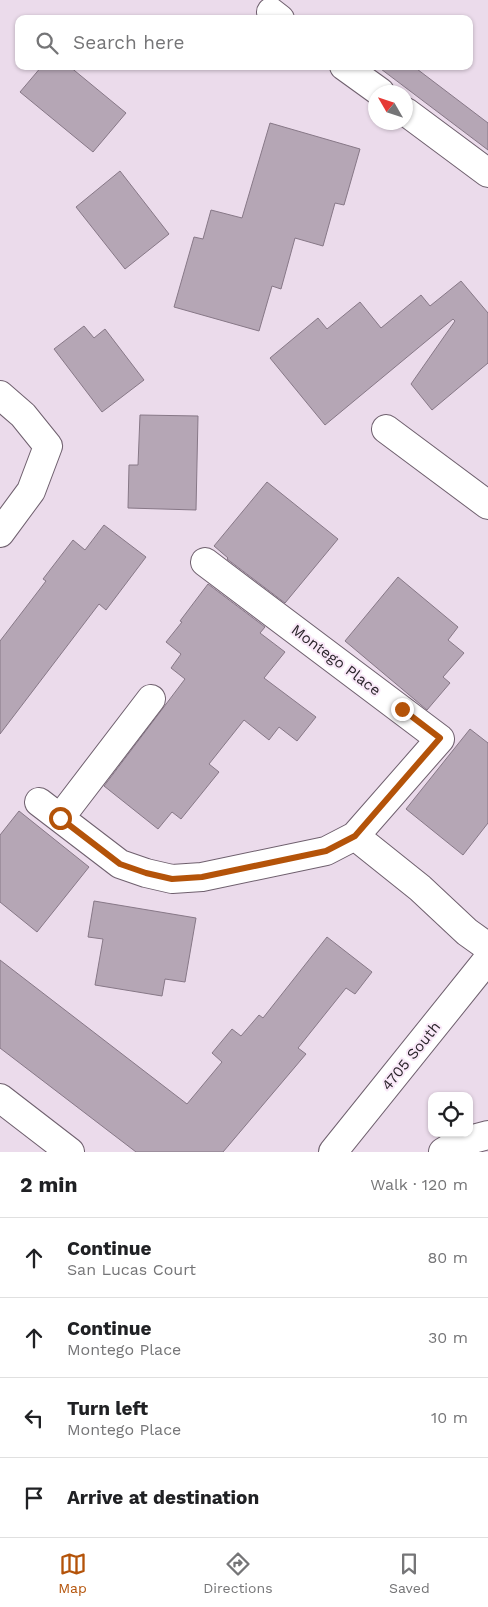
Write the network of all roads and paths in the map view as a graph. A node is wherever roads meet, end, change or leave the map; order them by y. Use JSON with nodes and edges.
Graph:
{"nodes":[{"id":1,"x":350,"y":70,"type":"edge"},
{"id":2,"x":370,"y":85,"type":"edge"},
{"id":3,"x":413,"y":117,"type":"edge"},
{"id":4,"x":488,"y":173,"type":"edge"},
{"id":5,"x":0,"y":395,"type":"edge"},
{"id":6,"x":386,"y":429,"type":"dead end"},
{"id":7,"x":488,"y":504,"type":"edge"},
{"id":8,"x":0,"y":533,"type":"edge"},
{"id":9,"x":205,"y":562,"type":"dead end"},
{"id":10,"x":151,"y":699,"type":"dead end"},
{"id":11,"x":355,"y":836,"type":"junction"},
{"id":12,"x":488,"y":947,"type":"edge"},
{"id":13,"x":488,"y":959,"type":"edge"},
{"id":14,"x":0,"y":1098,"type":"edge"},
{"id":15,"x":488,"y":1135,"type":"edge"},
{"id":16,"x":70,"y":1152,"type":"edge"},
{"id":17,"x":333,"y":1152,"type":"edge"},
{"id":18,"x":443,"y":1152,"type":"edge"}],
"edges":[{"from":1,"to":2,"type":"street"},
{"from":3,"to":4,"type":"street"},
{"from":5,"to":8,"type":"street"},
{"from":6,"to":7,"type":"street"},
{"from":9,"to":11,"type":"street","name":"Montego Place"},
{"from":10,"to":11,"type":"street"},
{"from":11,"to":12,"type":"street"},
{"from":13,"to":17,"type":"street","name":"4705 South"},
{"from":14,"to":16,"type":"street"},
{"from":15,"to":18,"type":"street"}]}
